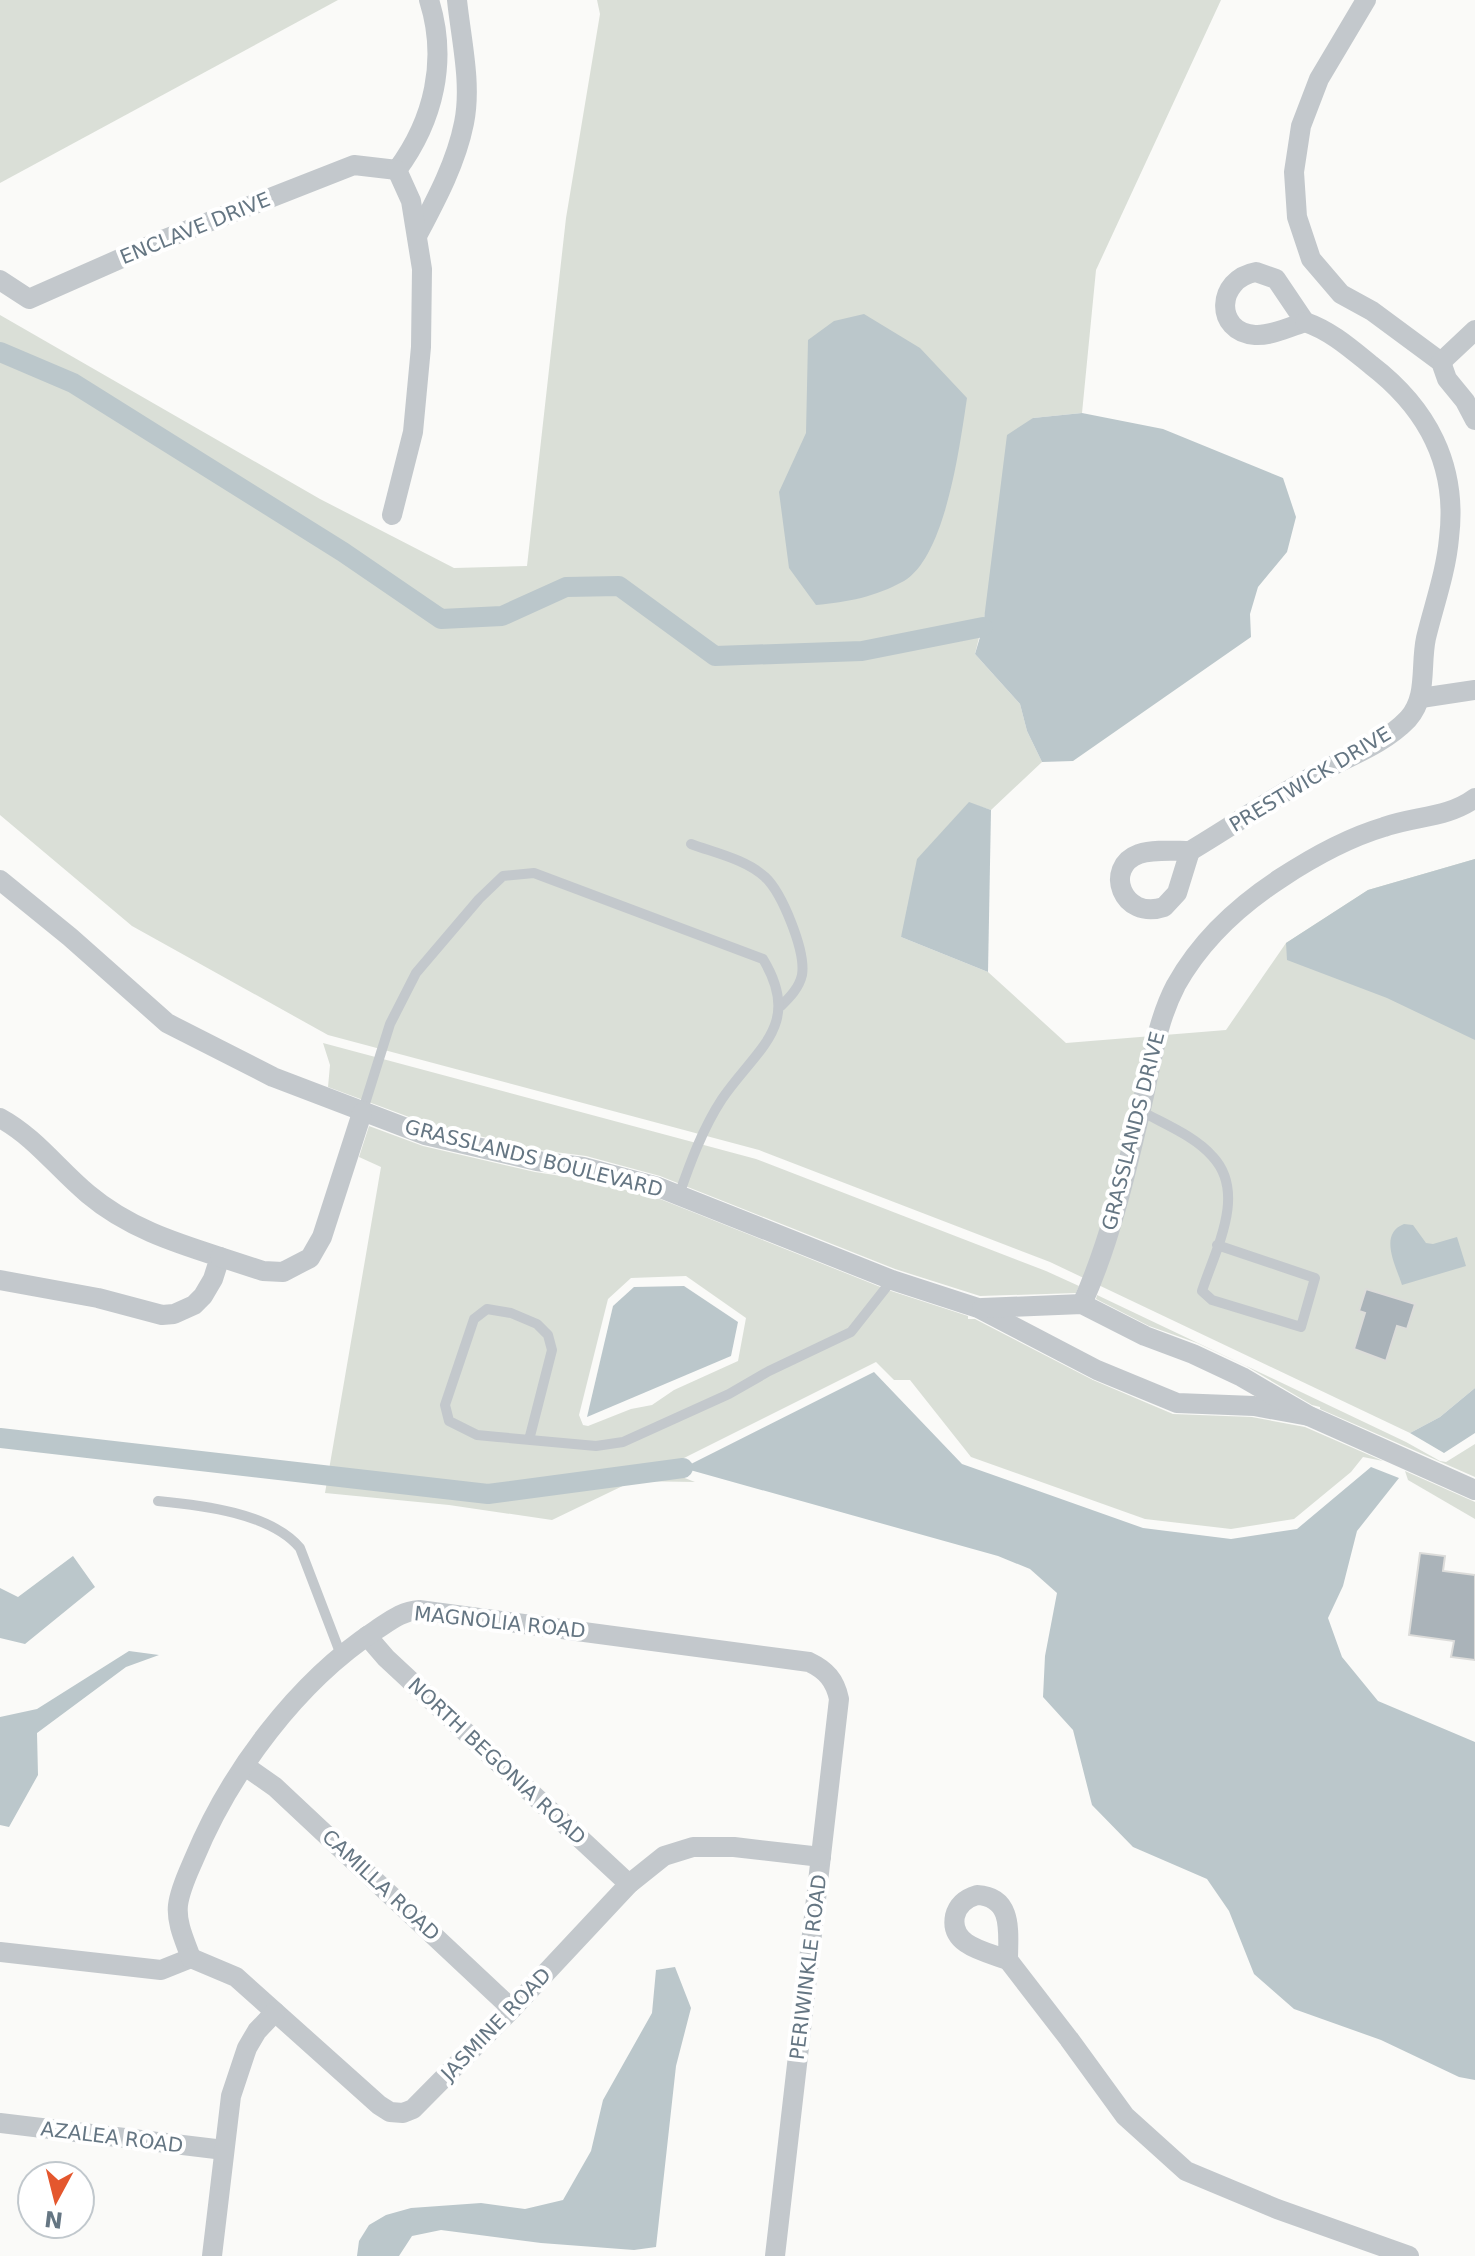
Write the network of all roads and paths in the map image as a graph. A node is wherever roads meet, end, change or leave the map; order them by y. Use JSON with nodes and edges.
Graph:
{"nodes":[{"id":1,"x":429,"y":0,"type":"edge"},
{"id":2,"x":457,"y":0,"type":"edge"},
{"id":3,"x":1366,"y":0,"type":"edge"},
{"id":4,"x":397,"y":170,"type":"junction"},
{"id":5,"x":417,"y":236,"type":"junction"},
{"id":6,"x":0,"y":280,"type":"edge"},
{"id":7,"x":1305,"y":322,"type":"dead end"},
{"id":8,"x":1475,"y":330,"type":"edge"},
{"id":9,"x":1441,"y":362,"type":"junction"},
{"id":10,"x":1475,"y":420,"type":"edge"},
{"id":11,"x":392,"y":515,"type":"dead end"},
{"id":12,"x":1475,"y":690,"type":"edge"},
{"id":13,"x":1421,"y":698,"type":"junction"},
{"id":14,"x":1475,"y":798,"type":"edge"},
{"id":15,"x":691,"y":844,"type":"dead end"},
{"id":16,"x":1190,"y":851,"type":"dead end"},
{"id":17,"x":0,"y":880,"type":"edge"},
{"id":18,"x":781,"y":1006,"type":"junction"},
{"id":19,"x":1141,"y":1111,"type":"junction"},
{"id":20,"x":362,"y":1113,"type":"junction"},
{"id":21,"x":0,"y":1118,"type":"edge"},
{"id":22,"x":679,"y":1195,"type":"junction"},
{"id":23,"x":1217,"y":1245,"type":"junction"},
{"id":24,"x":220,"y":1257,"type":"junction"},
{"id":25,"x":0,"y":1280,"type":"edge"},
{"id":26,"x":892,"y":1280,"type":"junction"},
{"id":27,"x":1082,"y":1304,"type":"junction"},
{"id":28,"x":978,"y":1308,"type":"junction"},
{"id":29,"x":1309,"y":1416,"type":"junction"},
{"id":30,"x":529,"y":1440,"type":"junction"},
{"id":31,"x":1475,"y":1490,"type":"edge"},
{"id":32,"x":158,"y":1501,"type":"dead end"},
{"id":33,"x":367,"y":1636,"type":"junction"},
{"id":34,"x":341,"y":1655,"type":"junction"},
{"id":35,"x":832,"y":1680,"type":"joint"},
{"id":36,"x":245,"y":1766,"type":"junction"},
{"id":37,"x":821,"y":1857,"type":"junction"},
{"id":38,"x":629,"y":1884,"type":"junction"},
{"id":39,"x":0,"y":1952,"type":"edge"},
{"id":40,"x":191,"y":1958,"type":"junction"},
{"id":41,"x":1008,"y":1960,"type":"dead end"},
{"id":42,"x":512,"y":2009,"type":"junction"},
{"id":43,"x":275,"y":2012,"type":"junction"},
{"id":44,"x":0,"y":2123,"type":"edge"},
{"id":45,"x":224,"y":2150,"type":"junction"},
{"id":46,"x":212,"y":2256,"type":"edge"},
{"id":47,"x":775,"y":2256,"type":"edge"},
{"id":48,"x":1409,"y":2256,"type":"edge"}],
"edges":[{"from":1,"to":4,"type":"street"},
{"from":2,"to":5,"type":"street"},
{"from":3,"to":9,"type":"street"},
{"from":4,"to":5,"type":"street"},
{"from":4,"to":6,"type":"street","name":"ENCLAVE DRIVE"},
{"from":5,"to":11,"type":"street"},
{"from":7,"to":13,"type":"street"},
{"from":8,"to":9,"type":"street"},
{"from":9,"to":10,"type":"street"},
{"from":12,"to":13,"type":"street"},
{"from":13,"to":16,"type":"street","name":"PRESTWICK DRIVE"},
{"from":14,"to":19,"type":"street","name":"GRASSLANDS DRIVE"},
{"from":15,"to":18,"type":"lane"},
{"from":17,"to":20,"type":"street","name":"GRASSLANDS BOULEVARD"},
{"from":18,"to":20,"type":"lane"},
{"from":18,"to":22,"type":"lane"},
{"from":19,"to":23,"type":"lane"},
{"from":19,"to":27,"type":"street","name":"GRASSLANDS DRIVE"},
{"from":20,"to":22,"type":"street","name":"GRASSLANDS BOULEVARD"},
{"from":20,"to":24,"type":"street"},
{"from":21,"to":24,"type":"street"},
{"from":22,"to":26,"type":"street","name":"GRASSLANDS BOULEVARD"},
{"from":23,"to":23,"type":"lane"},
{"from":24,"to":25,"type":"street"},
{"from":26,"to":28,"type":"street","name":"GRASSLANDS BOULEVARD"},
{"from":26,"to":30,"type":"lane"},
{"from":27,"to":28,"type":"street","name":"GRASSLANDS BOULEVARD"},
{"from":27,"to":29,"type":"street","name":"GRASSLANDS BOULEVARD"},
{"from":28,"to":29,"type":"street","name":"GRASSLANDS BOULEVARD"},
{"from":29,"to":31,"type":"street","name":"GRASSLANDS BOULEVARD"},
{"from":30,"to":30,"type":"lane"},
{"from":32,"to":34,"type":"lane"},
{"from":33,"to":34,"type":"street","name":"MAGNOLIA ROAD"},
{"from":33,"to":35,"type":"street","name":"MAGNOLIA ROAD"},
{"from":33,"to":38,"type":"street","name":"NORTH BEGONIA ROAD"},
{"from":34,"to":36,"type":"street","name":"MAGNOLIA ROAD"},
{"from":35,"to":37,"type":"street","name":"PERIWINKLE ROAD"},
{"from":36,"to":40,"type":"street","name":"MAGNOLIA ROAD"},
{"from":36,"to":42,"type":"street","name":"CAMILLA ROAD"},
{"from":37,"to":38,"type":"street","name":"JASMINE ROAD"},
{"from":37,"to":47,"type":"street","name":"PERIWINKLE ROAD"},
{"from":38,"to":42,"type":"street","name":"JASMINE ROAD"},
{"from":39,"to":40,"type":"street"},
{"from":40,"to":43,"type":"street","name":"JASMINE ROAD"},
{"from":41,"to":48,"type":"street"},
{"from":42,"to":43,"type":"street","name":"JASMINE ROAD"},
{"from":43,"to":45,"type":"street"},
{"from":44,"to":45,"type":"street","name":"AZALEA ROAD"},
{"from":45,"to":46,"type":"street"}]}
